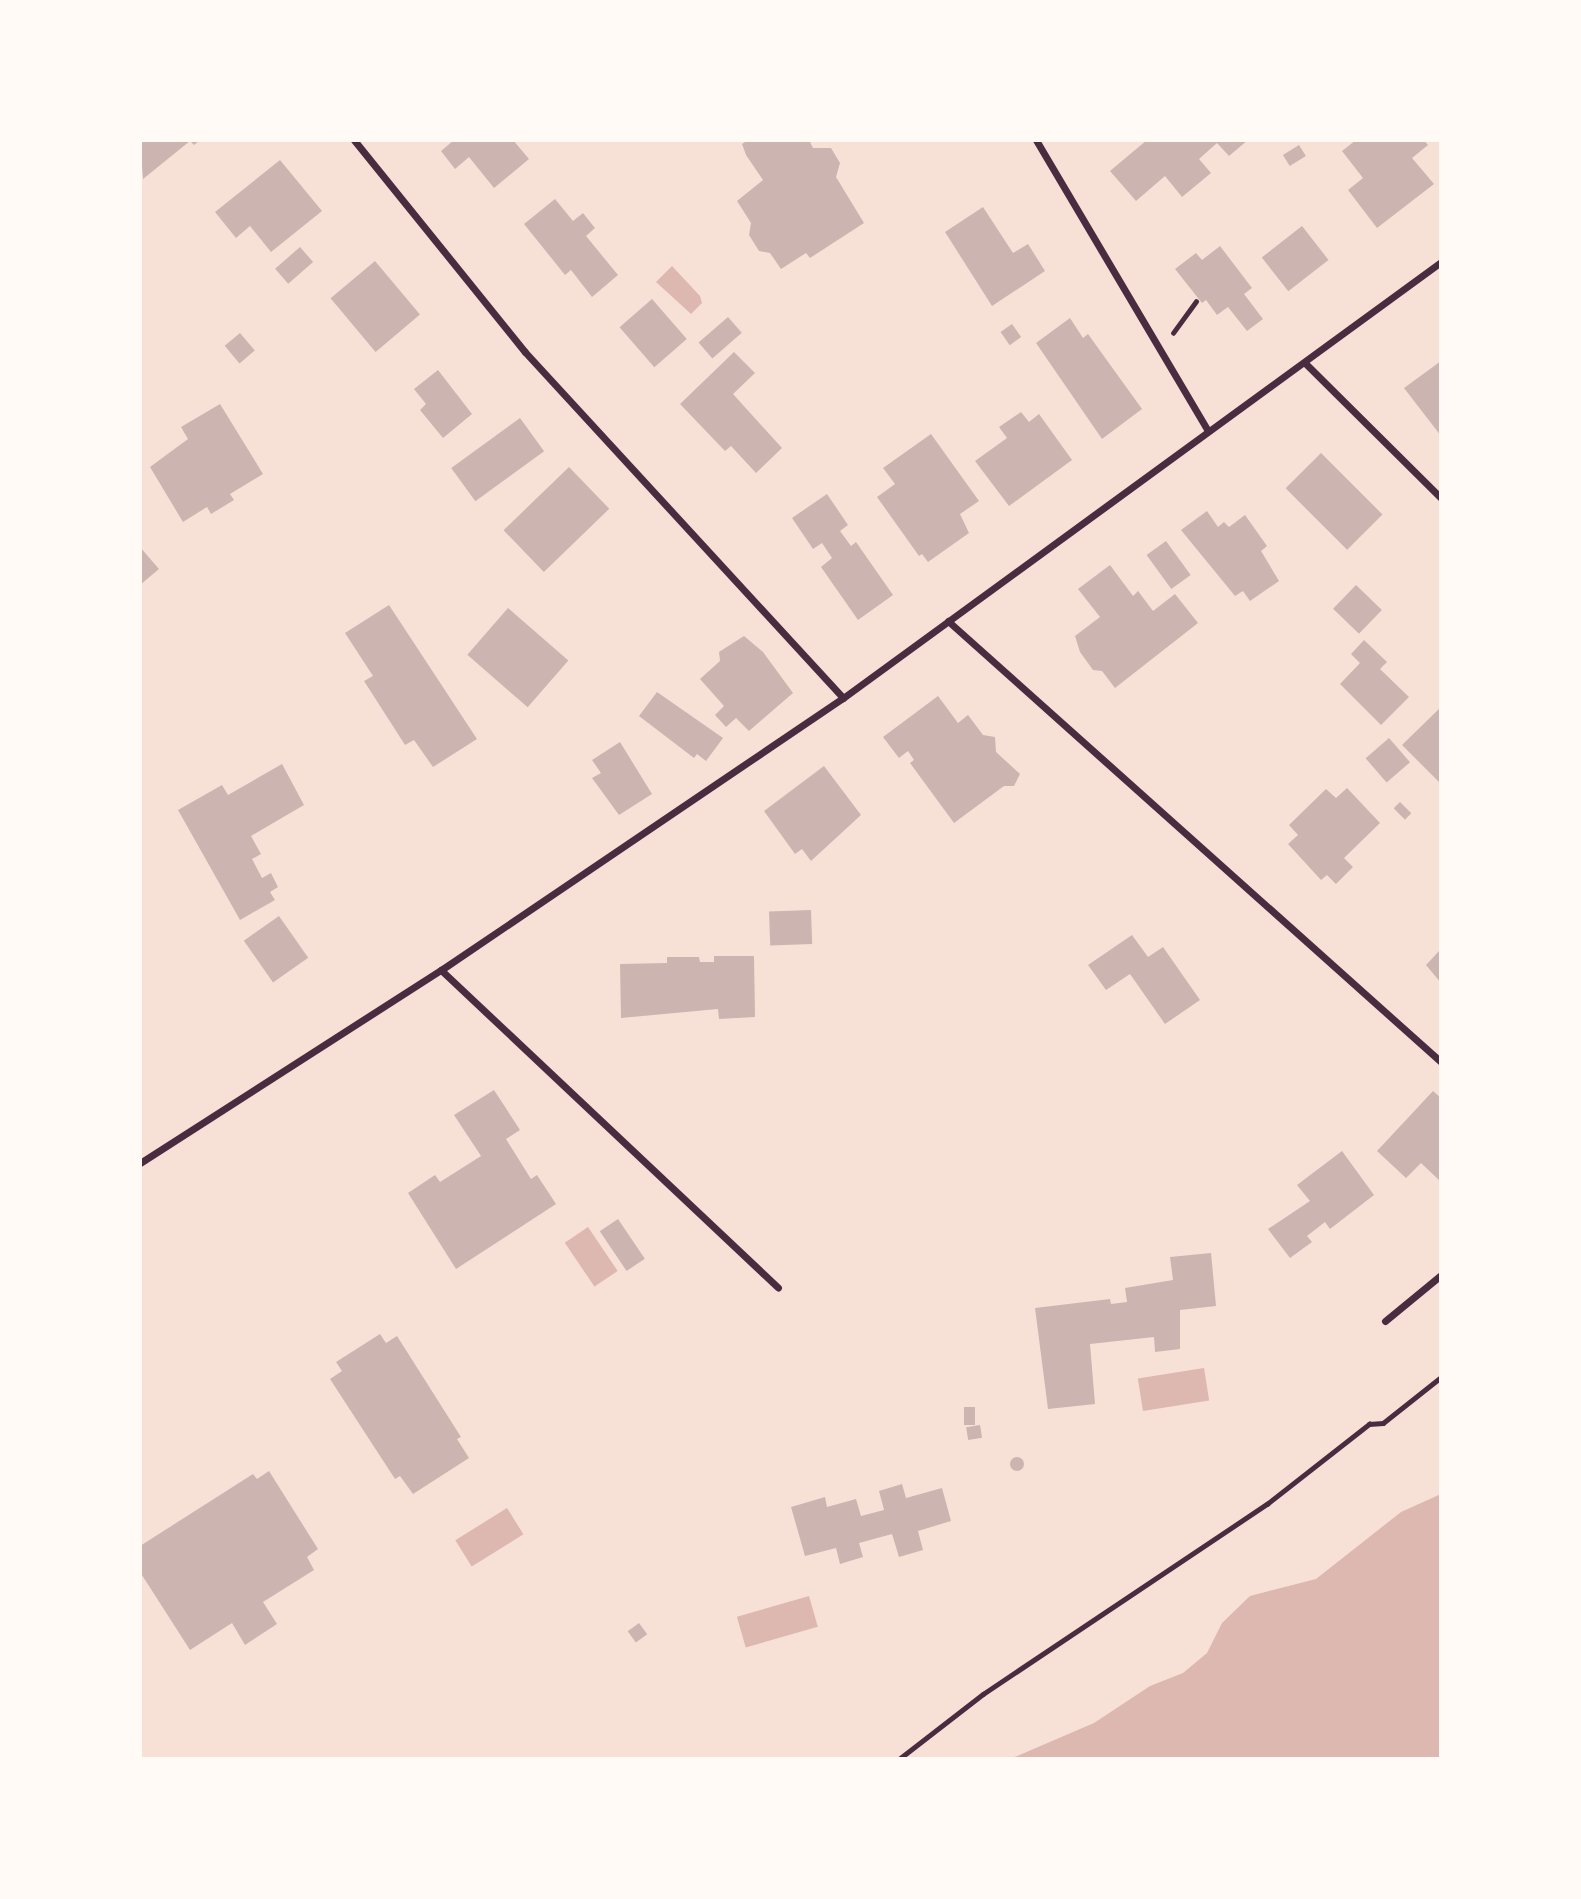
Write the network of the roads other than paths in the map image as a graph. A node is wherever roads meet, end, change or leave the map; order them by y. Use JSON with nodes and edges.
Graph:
{"nodes":[{"id":1,"x":354,"y":140,"type":"edge"},
{"id":2,"x":1036,"y":140,"type":"edge"},
{"id":3,"x":1441,"y":262,"type":"edge"},
{"id":4,"x":1305,"y":363,"type":"junction"},
{"id":5,"x":1208,"y":431,"type":"junction"},
{"id":6,"x":1441,"y":498,"type":"edge"},
{"id":7,"x":948,"y":621,"type":"junction"},
{"id":8,"x":843,"y":698,"type":"junction"},
{"id":9,"x":441,"y":970,"type":"junction"},
{"id":10,"x":1441,"y":1062,"type":"edge"},
{"id":11,"x":140,"y":1163,"type":"edge"},
{"id":12,"x":1441,"y":1275,"type":"edge"},
{"id":13,"x":778,"y":1288,"type":"dead end"},
{"id":14,"x":1385,"y":1321,"type":"dead end"}],
"edges":[{"from":1,"to":8,"type":"street"},
{"from":2,"to":5,"type":"street"},
{"from":3,"to":4,"type":"street"},
{"from":4,"to":5,"type":"street"},
{"from":4,"to":6,"type":"street"},
{"from":5,"to":7,"type":"street"},
{"from":7,"to":8,"type":"street"},
{"from":7,"to":10,"type":"street"},
{"from":8,"to":9,"type":"street"},
{"from":9,"to":11,"type":"street"},
{"from":9,"to":13,"type":"street"},
{"from":12,"to":14,"type":"street"}]}
